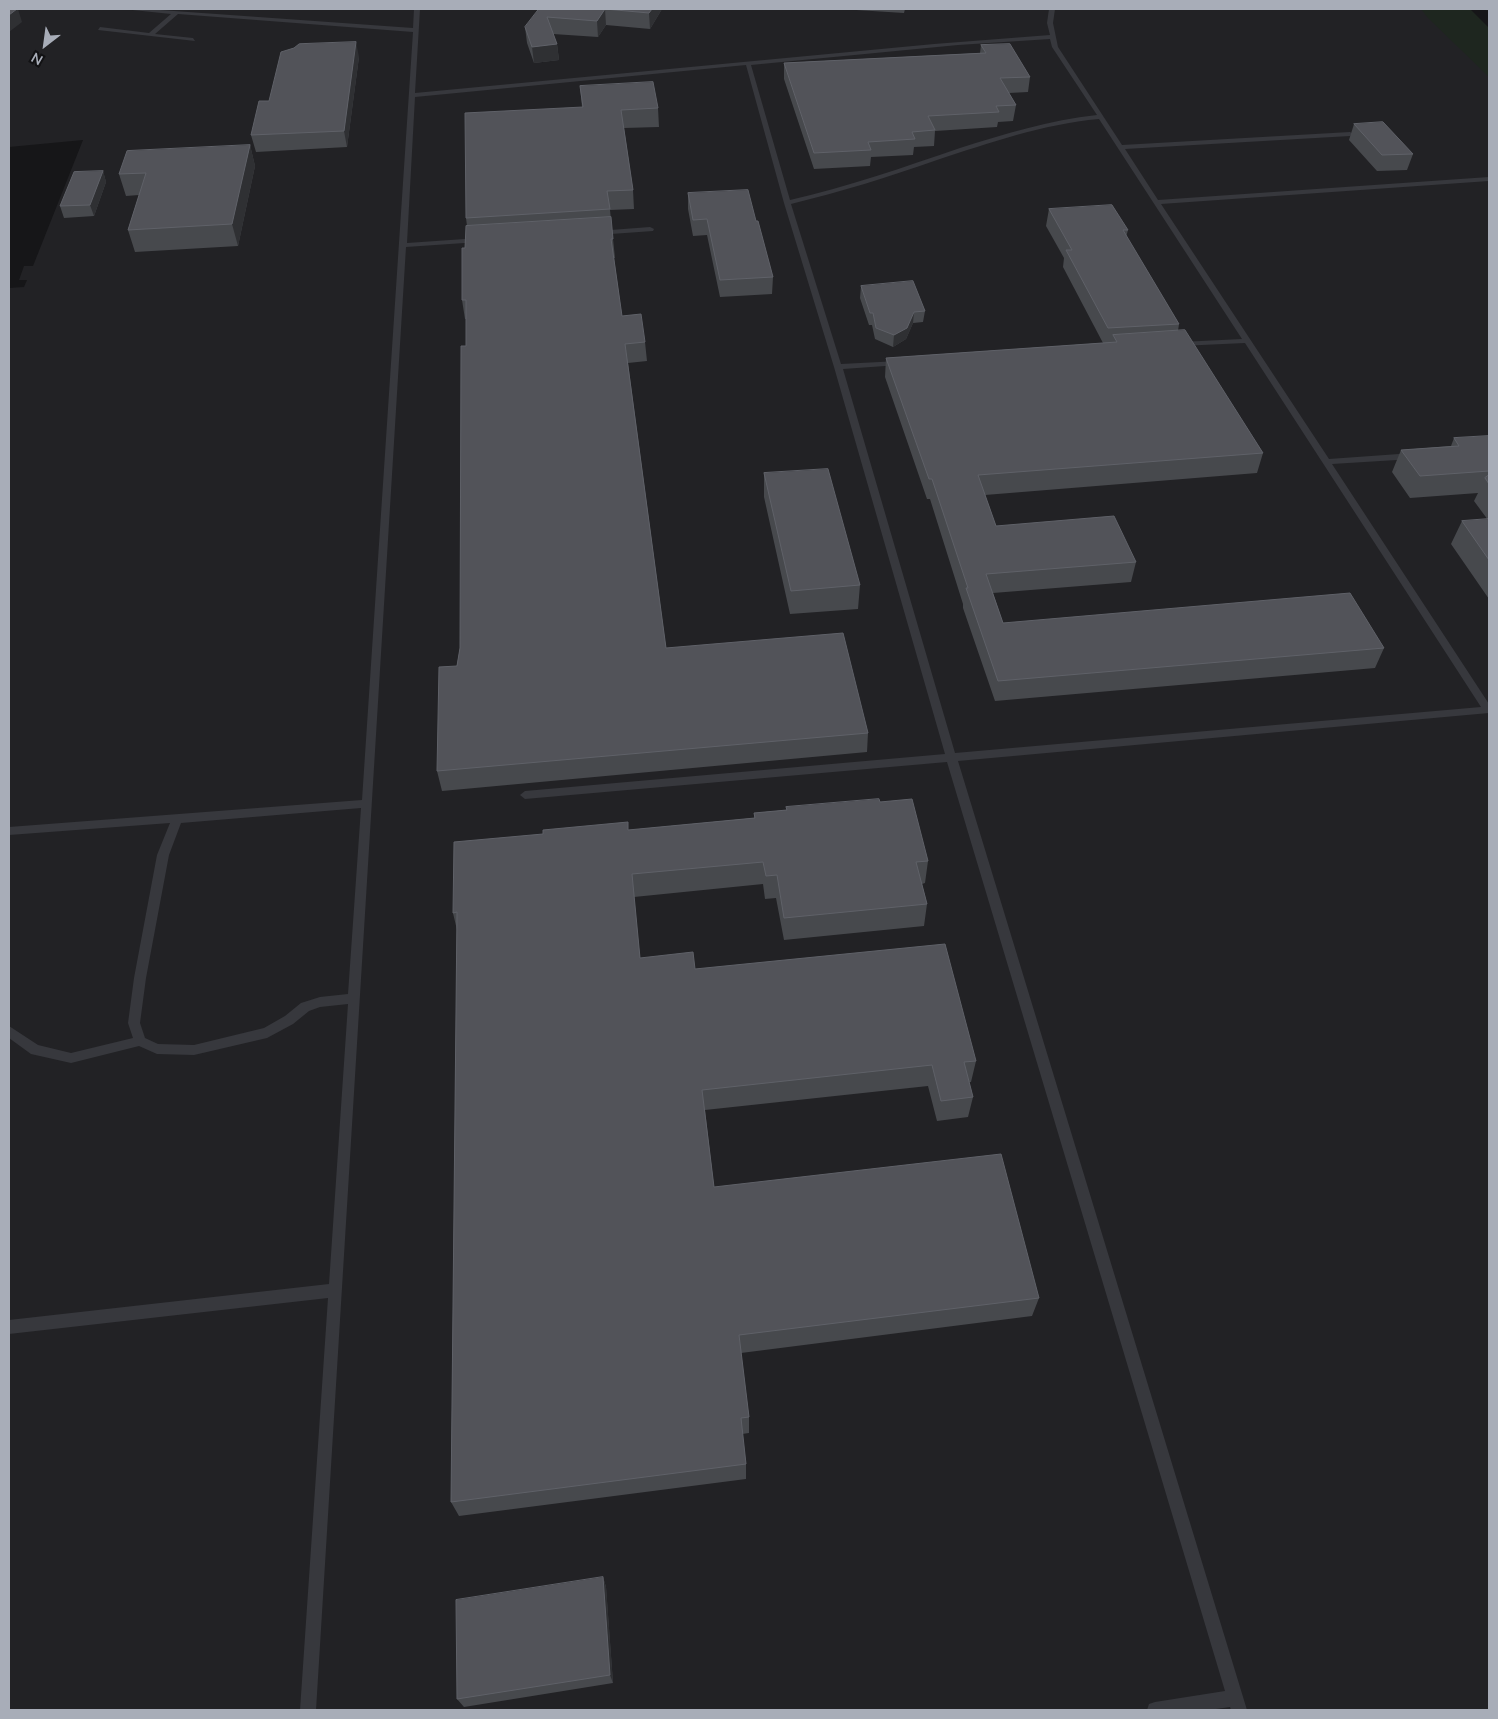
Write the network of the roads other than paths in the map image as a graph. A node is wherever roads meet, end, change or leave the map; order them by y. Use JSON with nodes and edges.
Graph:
{"nodes":[{"id":1,"x":126,"y":9,"type":"edge"},
{"id":2,"x":417,"y":9,"type":"edge"},
{"id":3,"x":1052,"y":9,"type":"edge"},
{"id":4,"x":176,"y":12,"type":"junction"},
{"id":5,"x":100,"y":29,"type":"dead end"},
{"id":6,"x":416,"y":30,"type":"junction"},
{"id":7,"x":150,"y":35,"type":"junction"},
{"id":8,"x":1052,"y":37,"type":"junction"},
{"id":9,"x":193,"y":40,"type":"dead end"},
{"id":10,"x":962,"y":43,"type":"junction"},
{"id":11,"x":883,"y":50,"type":"junction"},
{"id":12,"x":967,"y":52,"type":"edge"},
{"id":13,"x":888,"y":58,"type":"edge"},
{"id":14,"x":748,"y":63,"type":"junction"},
{"id":15,"x":412,"y":95,"type":"junction"},
{"id":16,"x":1101,"y":117,"type":"junction"},
{"id":17,"x":1350,"y":134,"type":"dead end"},
{"id":18,"x":1120,"y":147,"type":"junction"},
{"id":19,"x":1489,"y":179,"type":"edge"},
{"id":20,"x":1157,"y":202,"type":"junction"},
{"id":21,"x":787,"y":203,"type":"junction"},
{"id":22,"x":650,"y":229,"type":"dead end"},
{"id":23,"x":591,"y":233,"type":"edge"},
{"id":24,"x":492,"y":239,"type":"edge"},
{"id":25,"x":403,"y":245,"type":"junction"},
{"id":26,"x":1248,"y":341,"type":"junction"},
{"id":27,"x":1169,"y":344,"type":"edge"},
{"id":28,"x":906,"y":362,"type":"edge"},
{"id":29,"x":838,"y":367,"type":"junction"},
{"id":30,"x":1423,"y":455,"type":"edge"},
{"id":31,"x":1327,"y":462,"type":"junction"},
{"id":32,"x":1489,"y":711,"type":"edge"},
{"id":33,"x":952,"y":756,"type":"junction"},
{"id":34,"x":525,"y":795,"type":"dead end"},
{"id":35,"x":367,"y":803,"type":"junction"},
{"id":36,"x":177,"y":819,"type":"junction"},
{"id":37,"x":9,"y":832,"type":"edge"},
{"id":38,"x":354,"y":998,"type":"junction"},
{"id":39,"x":9,"y":1031,"type":"edge"},
{"id":40,"x":140,"y":1041,"type":"junction"},
{"id":41,"x":335,"y":1290,"type":"junction"},
{"id":42,"x":9,"y":1327,"type":"edge"},
{"id":43,"x":1237,"y":1704,"type":"edge"},
{"id":44,"x":308,"y":1710,"type":"edge"},
{"id":45,"x":1155,"y":1710,"type":"edge"}],
"edges":[{"from":1,"to":4,"type":"lane"},
{"from":2,"to":6,"type":"lane"},
{"from":3,"to":8,"type":"lane"},
{"from":4,"to":6,"type":"lane"},
{"from":4,"to":7,"type":"lane"},
{"from":5,"to":7,"type":"lane"},
{"from":6,"to":15,"type":"lane"},
{"from":7,"to":9,"type":"lane"},
{"from":8,"to":10,"type":"lane"},
{"from":8,"to":16,"type":"lane"},
{"from":10,"to":11,"type":"lane"},
{"from":10,"to":12,"type":"lane"},
{"from":11,"to":13,"type":"lane"},
{"from":11,"to":14,"type":"lane"},
{"from":14,"to":15,"type":"lane"},
{"from":14,"to":21,"type":"lane"},
{"from":15,"to":25,"type":"lane"},
{"from":16,"to":18,"type":"lane"},
{"from":16,"to":21,"type":"lane"},
{"from":17,"to":18,"type":"lane"},
{"from":18,"to":20,"type":"lane"},
{"from":19,"to":20,"type":"lane"},
{"from":20,"to":26,"type":"lane"},
{"from":21,"to":29,"type":"lane"},
{"from":22,"to":23,"type":"lane"},
{"from":24,"to":25,"type":"lane"},
{"from":25,"to":35,"type":"lane"},
{"from":26,"to":27,"type":"lane"},
{"from":26,"to":31,"type":"lane"},
{"from":28,"to":29,"type":"lane"},
{"from":29,"to":33,"type":"lane"},
{"from":30,"to":31,"type":"lane"},
{"from":31,"to":32,"type":"lane"},
{"from":32,"to":33,"type":"lane"},
{"from":33,"to":34,"type":"lane"},
{"from":33,"to":43,"type":"lane"},
{"from":35,"to":36,"type":"lane"},
{"from":35,"to":38,"type":"lane"},
{"from":36,"to":37,"type":"lane"},
{"from":36,"to":40,"type":"lane"},
{"from":38,"to":40,"type":"lane"},
{"from":38,"to":41,"type":"lane"},
{"from":39,"to":40,"type":"lane"},
{"from":41,"to":42,"type":"lane"},
{"from":41,"to":44,"type":"lane"},
{"from":43,"to":45,"type":"lane"}]}
